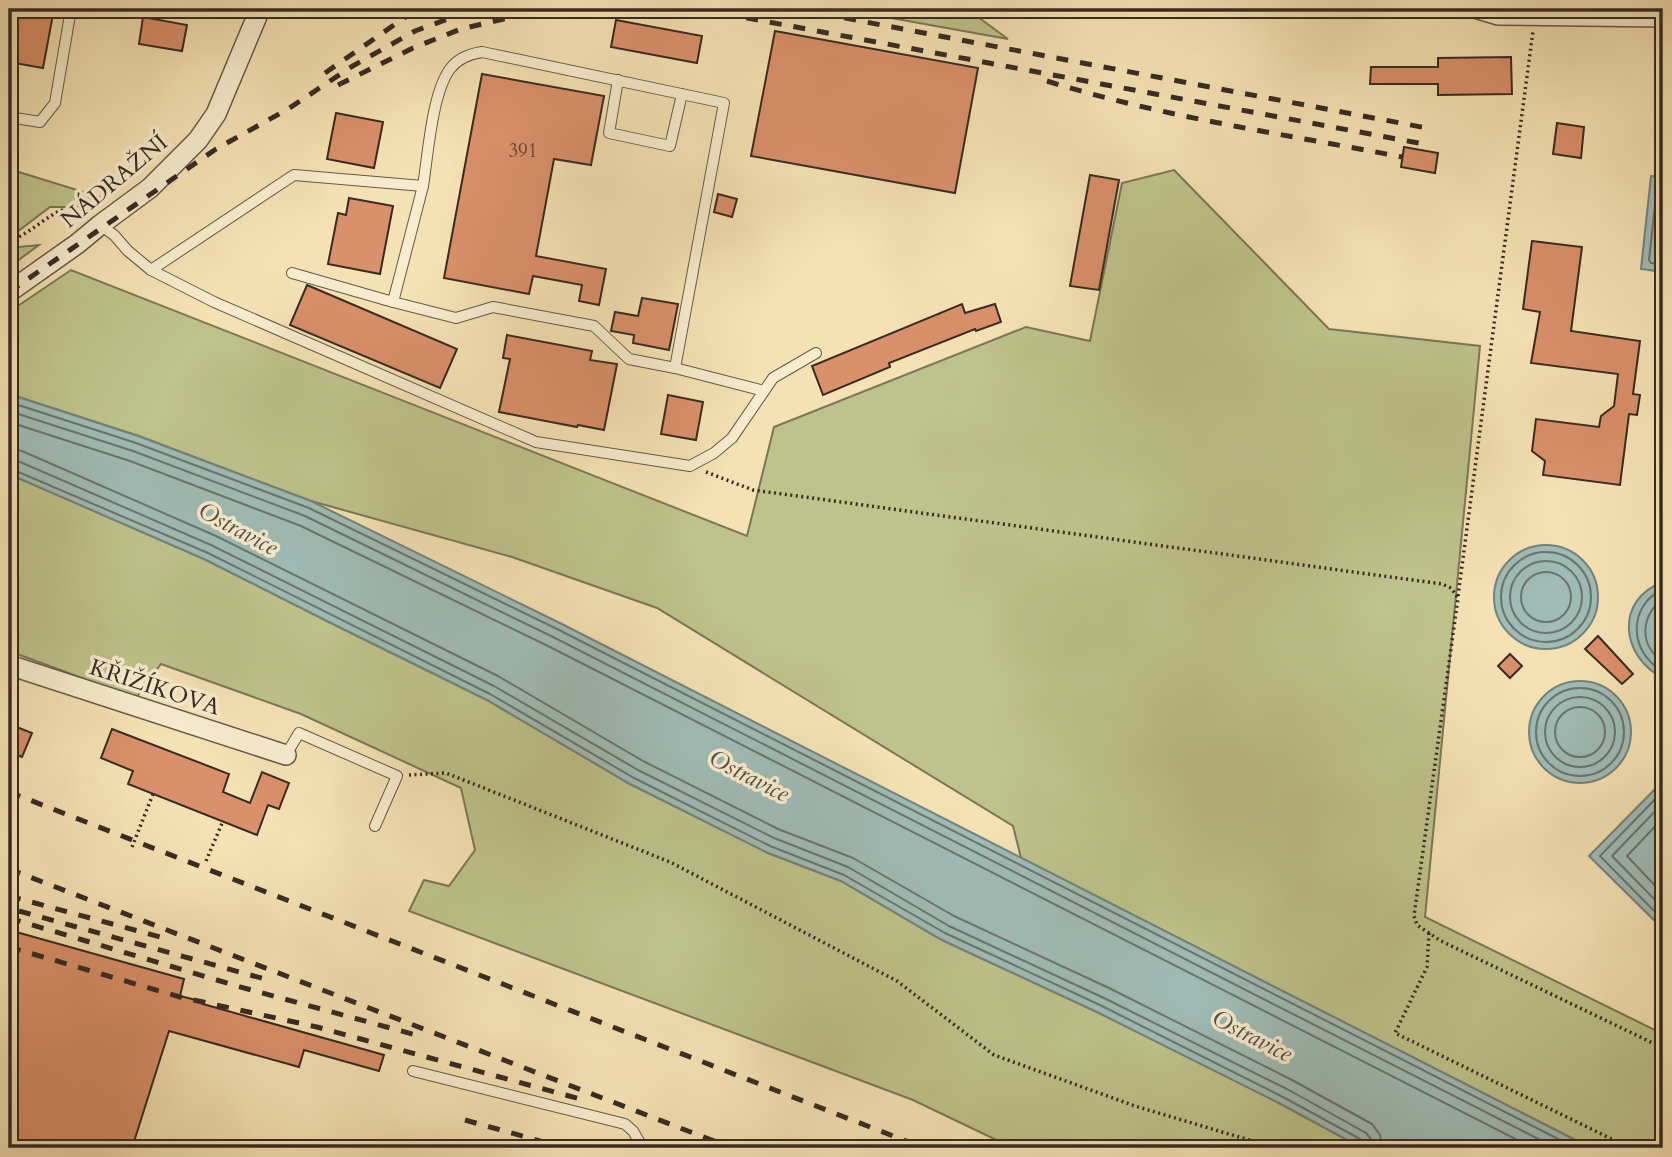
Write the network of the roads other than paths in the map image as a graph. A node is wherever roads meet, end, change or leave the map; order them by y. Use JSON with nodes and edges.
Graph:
{"nodes":[{"id":1,"x":71,"y":9,"type":"edge"},
{"id":2,"x":260,"y":9,"type":"edge"},
{"id":3,"x":1478,"y":9,"type":"edge"},
{"id":4,"x":1663,"y":17,"type":"edge"},
{"id":5,"x":618,"y":80,"type":"junction"},
{"id":6,"x":682,"y":94,"type":"junction"},
{"id":7,"x":9,"y":117,"type":"edge"},
{"id":8,"x":423,"y":186,"type":"junction"},
{"id":9,"x":100,"y":225,"type":"junction"},
{"id":10,"x":150,"y":270,"type":"junction"},
{"id":11,"x":292,"y":273,"type":"dead end"},
{"id":12,"x":9,"y":292,"type":"edge"},
{"id":13,"x":393,"y":302,"type":"junction"},
{"id":14,"x":816,"y":354,"type":"dead end"},
{"id":15,"x":675,"y":368,"type":"junction"},
{"id":16,"x":764,"y":391,"type":"junction"},
{"id":17,"x":9,"y":665,"type":"edge"},
{"id":18,"x":286,"y":755,"type":"joint"},
{"id":19,"x":374,"y":827,"type":"dead end"},
{"id":20,"x":413,"y":1071,"type":"dead end"},
{"id":21,"x":643,"y":1148,"type":"edge"}],
"edges":[{"from":1,"to":7,"type":"lane"},
{"from":2,"to":9,"type":"street","name":"NÁDRAŽNÍ"},
{"from":3,"to":4,"type":"street"},
{"from":5,"to":6,"type":"lane"},
{"from":5,"to":6,"type":"lane"},
{"from":5,"to":8,"type":"lane"},
{"from":6,"to":15,"type":"lane"},
{"from":8,"to":10,"type":"lane"},
{"from":8,"to":13,"type":"lane"},
{"from":9,"to":10,"type":"lane"},
{"from":9,"to":12,"type":"street","name":"NÁDRAŽNÍ"},
{"from":10,"to":16,"type":"lane"},
{"from":11,"to":13,"type":"lane"},
{"from":13,"to":15,"type":"lane"},
{"from":14,"to":16,"type":"lane"},
{"from":15,"to":16,"type":"lane"},
{"from":17,"to":18,"type":"street","name":"KŘIŽÍKOVA"},
{"from":18,"to":19,"type":"lane"},
{"from":20,"to":21,"type":"lane"}]}
